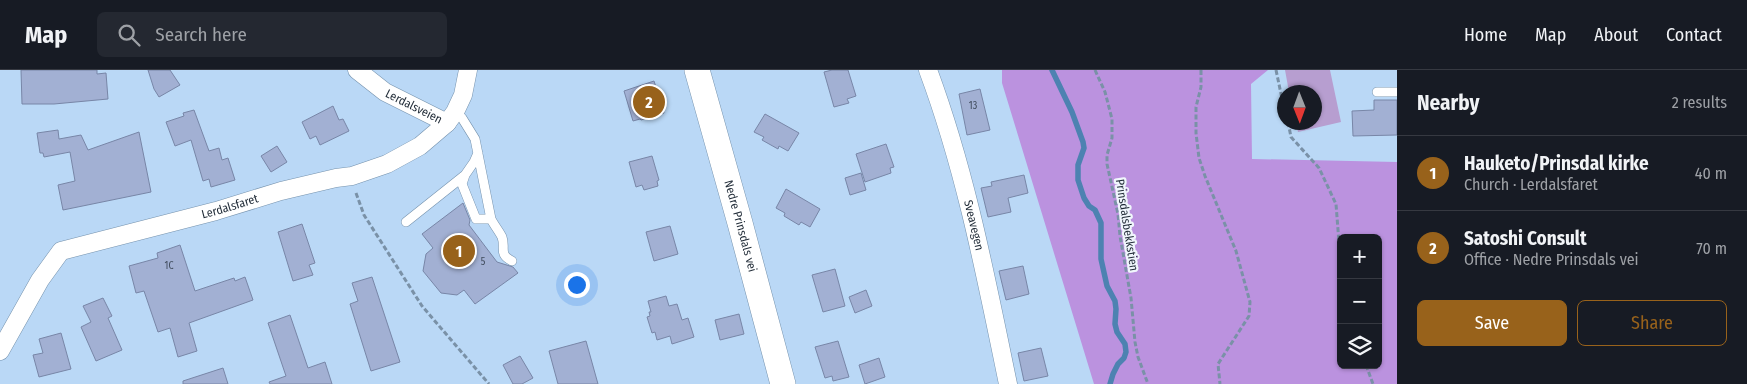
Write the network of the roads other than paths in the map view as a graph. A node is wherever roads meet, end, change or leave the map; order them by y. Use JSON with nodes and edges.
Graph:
{"nodes":[{"id":1,"x":357,"y":70,"type":"edge"},
{"id":2,"x":468,"y":70,"type":"edge"},
{"id":3,"x":697,"y":70,"type":"edge"},
{"id":4,"x":928,"y":70,"type":"edge"},
{"id":5,"x":1377,"y":92,"type":"dead end"},
{"id":6,"x":1397,"y":92,"type":"edge"},
{"id":7,"x":451,"y":118,"type":"junction"},
{"id":8,"x":478,"y":153,"type":"junction"},
{"id":9,"x":465,"y":175,"type":"junction"},
{"id":10,"x":491,"y":220,"type":"junction"},
{"id":11,"x":406,"y":222,"type":"dead end"},
{"id":12,"x":512,"y":261,"type":"dead end"},
{"id":13,"x":0,"y":351,"type":"edge"},
{"id":14,"x":783,"y":384,"type":"edge"},
{"id":15,"x":1008,"y":384,"type":"edge"}],
"edges":[{"from":1,"to":7,"type":"street","name":"Lerdalsveien"},
{"from":2,"to":7,"type":"street","name":"Lerdalsfaret"},
{"from":3,"to":14,"type":"main road","name":"Nedre Prinsdals vei"},
{"from":4,"to":15,"type":"street","name":"Sveavegen"},
{"from":5,"to":6,"type":"lane"},
{"from":7,"to":8,"type":"lane"},
{"from":7,"to":13,"type":"street","name":"Lerdalsfaret"},
{"from":8,"to":9,"type":"lane"},
{"from":8,"to":10,"type":"lane"},
{"from":9,"to":10,"type":"lane"},
{"from":9,"to":11,"type":"lane"},
{"from":10,"to":12,"type":"lane"}]}
